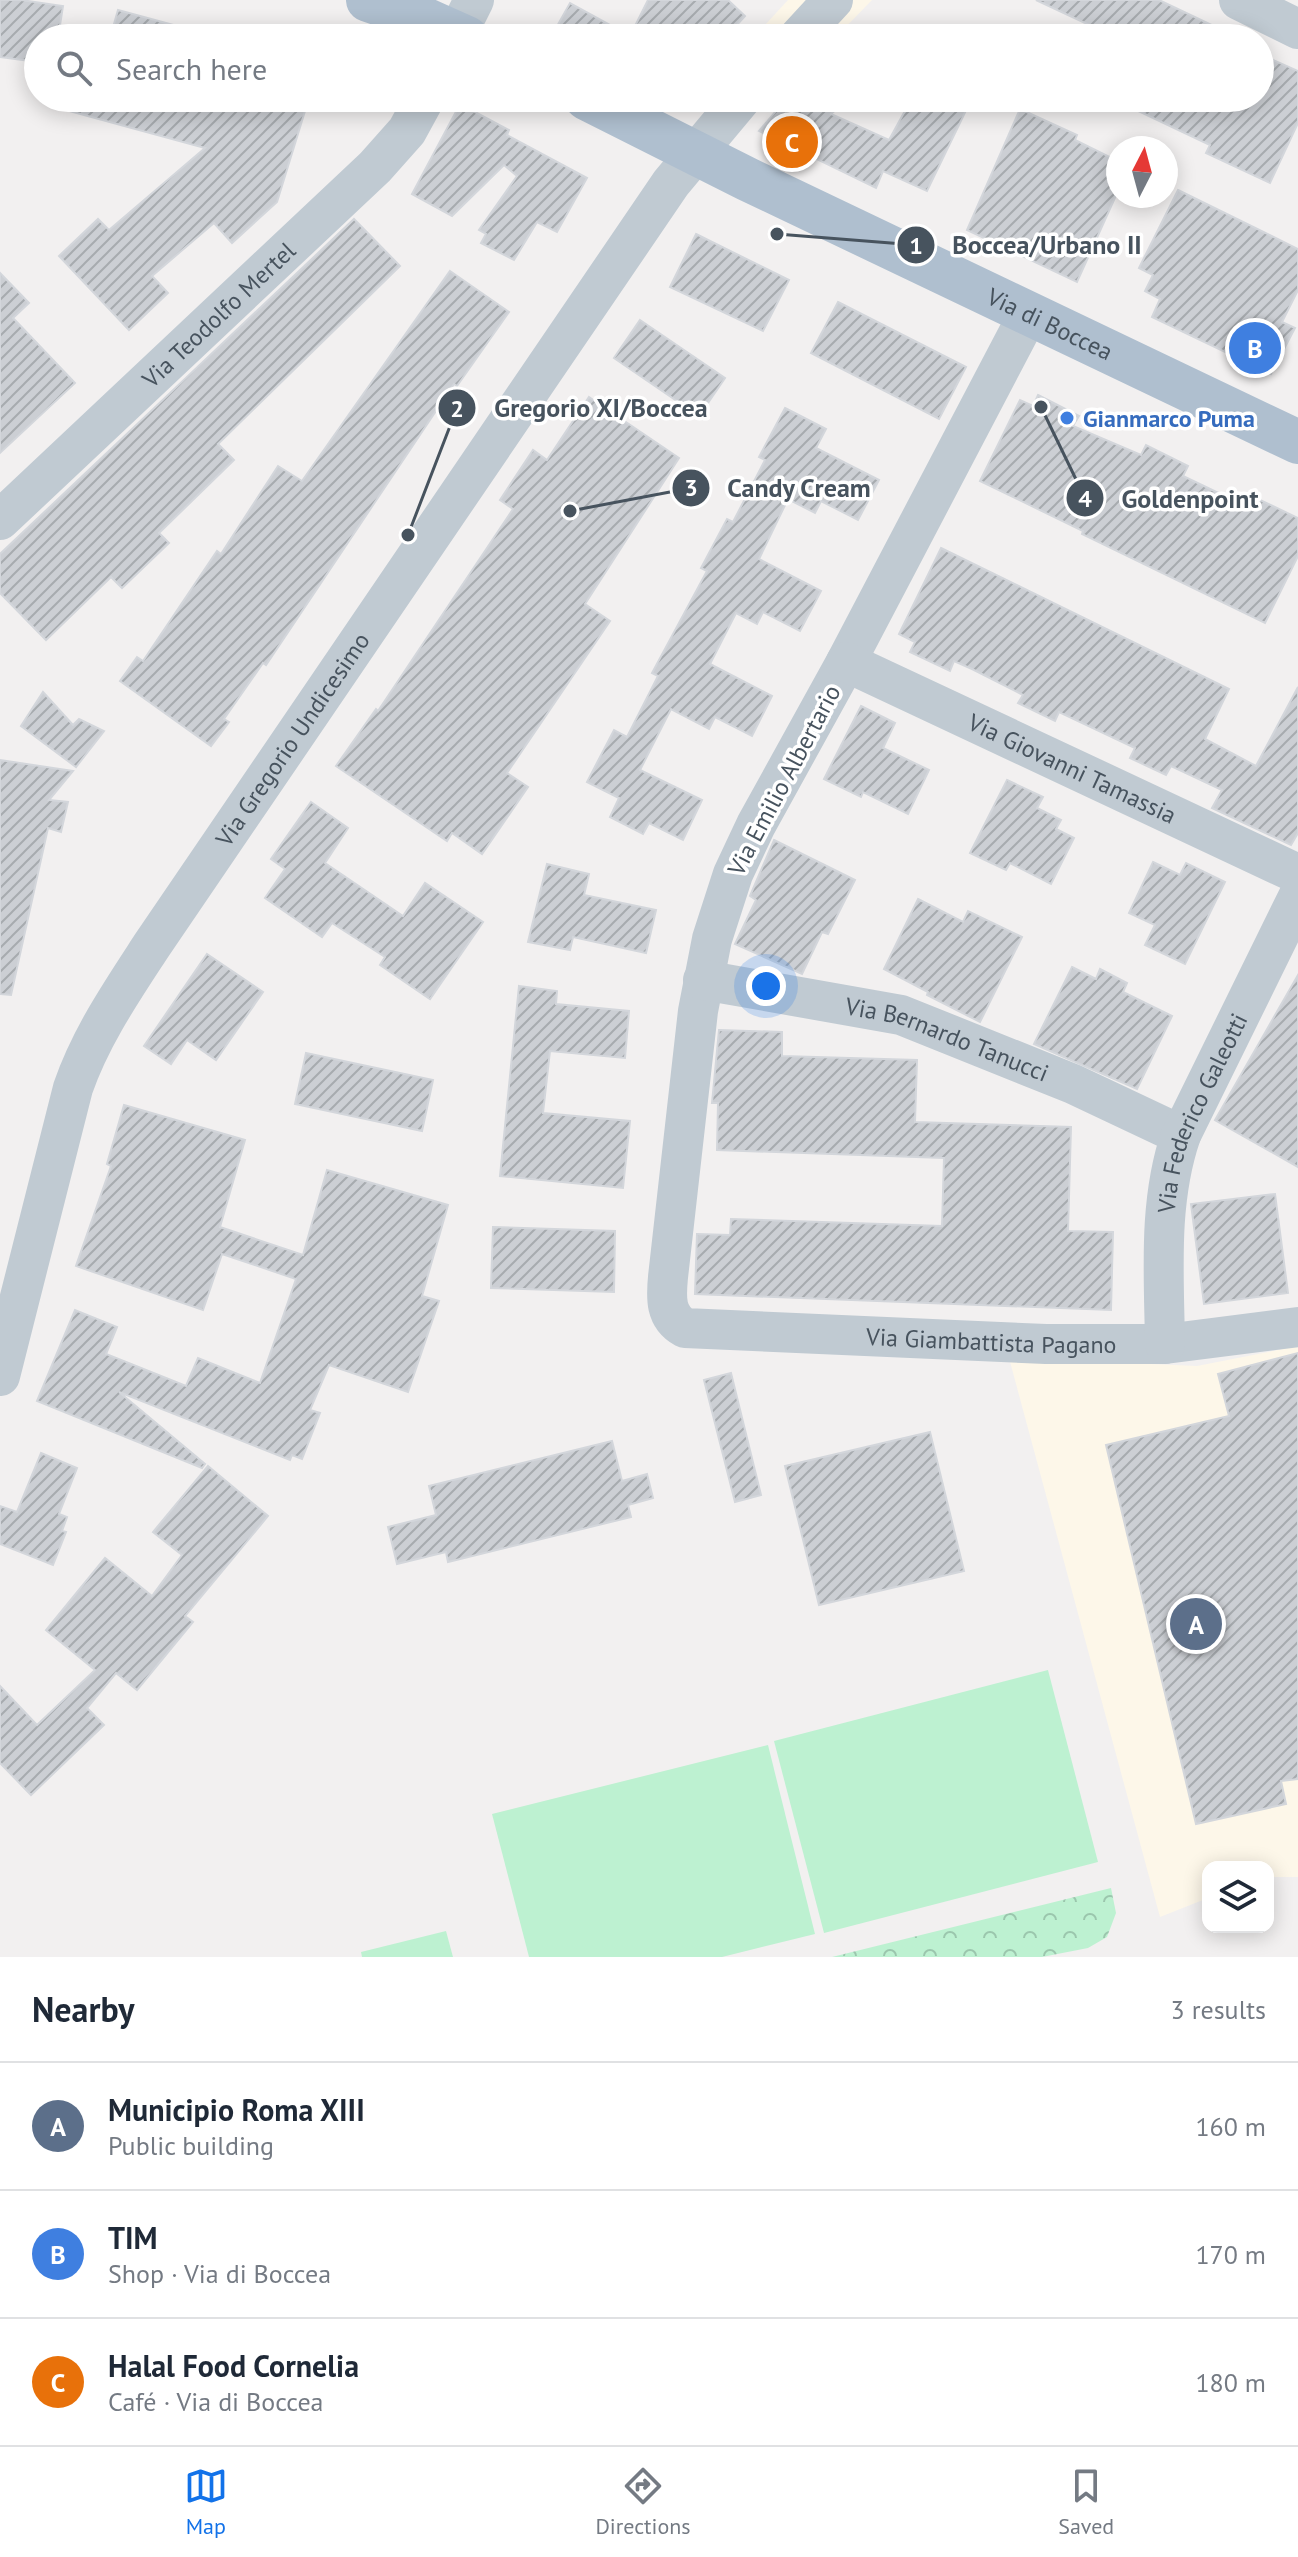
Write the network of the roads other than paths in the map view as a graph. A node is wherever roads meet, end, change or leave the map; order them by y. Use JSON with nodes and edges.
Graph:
{"nodes":[{"id":1,"x":368,"y":0,"type":"edge"},
{"id":2,"x":833,"y":0,"type":"edge"},
{"id":3,"x":1239,"y":0,"type":"edge"},
{"id":4,"x":453,"y":24,"type":"edge"},
{"id":5,"x":811,"y":24,"type":"edge"},
{"id":6,"x":1298,"y":29,"type":"edge"},
{"id":7,"x":417,"y":112,"type":"edge"},
{"id":8,"x":613,"y":112,"type":"edge"},
{"id":9,"x":730,"y":112,"type":"edge"},
{"id":10,"x":694,"y":153,"type":"junction"},
{"id":11,"x":1029,"y":313,"type":"junction"},
{"id":12,"x":1298,"y":442,"type":"edge"},
{"id":13,"x":0,"y":520,"type":"edge"},
{"id":14,"x":846,"y":662,"type":"junction"},
{"id":15,"x":1298,"y":874,"type":"edge"},
{"id":16,"x":1298,"y":897,"type":"edge"},
{"id":17,"x":703,"y":980,"type":"junction"},
{"id":18,"x":1181,"y":1135,"type":"junction"},
{"id":19,"x":14,"y":1263,"type":"edge"},
{"id":20,"x":1298,"y":1327,"type":"edge"},
{"id":21,"x":685,"y":1328,"type":"joint"},
{"id":22,"x":1165,"y":1344,"type":"junction"},
{"id":23,"x":0,"y":1376,"type":"edge"}],
"edges":[{"from":1,"to":4,"type":"main road"},
{"from":2,"to":5,"type":"street"},
{"from":3,"to":6,"type":"street"},
{"from":7,"to":13,"type":"street","name":"Via Teodolfo Mertel"},
{"from":8,"to":10,"type":"main road","name":"Via di Boccea"},
{"from":9,"to":10,"type":"street","name":"Via Gregorio Undicesimo"},
{"from":10,"to":11,"type":"main road","name":"Via di Boccea"},
{"from":10,"to":19,"type":"street","name":"Via Gregorio Undicesimo"},
{"from":11,"to":12,"type":"main road","name":"Via di Boccea"},
{"from":11,"to":14,"type":"street","name":"Via Emilio Albertario"},
{"from":14,"to":15,"type":"street","name":"Via Giovanni Tamassia"},
{"from":14,"to":17,"type":"street","name":"Via Emilio Albertario"},
{"from":16,"to":18,"type":"street","name":"Via Federico Galeotti"},
{"from":17,"to":18,"type":"street","name":"Via Bernardo Tanucci"},
{"from":17,"to":21,"type":"street","name":"Via Emilio Albertario"},
{"from":18,"to":22,"type":"street","name":"Via Federico Galeotti"},
{"from":19,"to":23,"type":"street","name":"Via Gregorio Undicesimo"},
{"from":20,"to":22,"type":"street","name":"Via Giambattista Pagano"},
{"from":21,"to":22,"type":"street","name":"Via Giambattista Pagano"}]}
